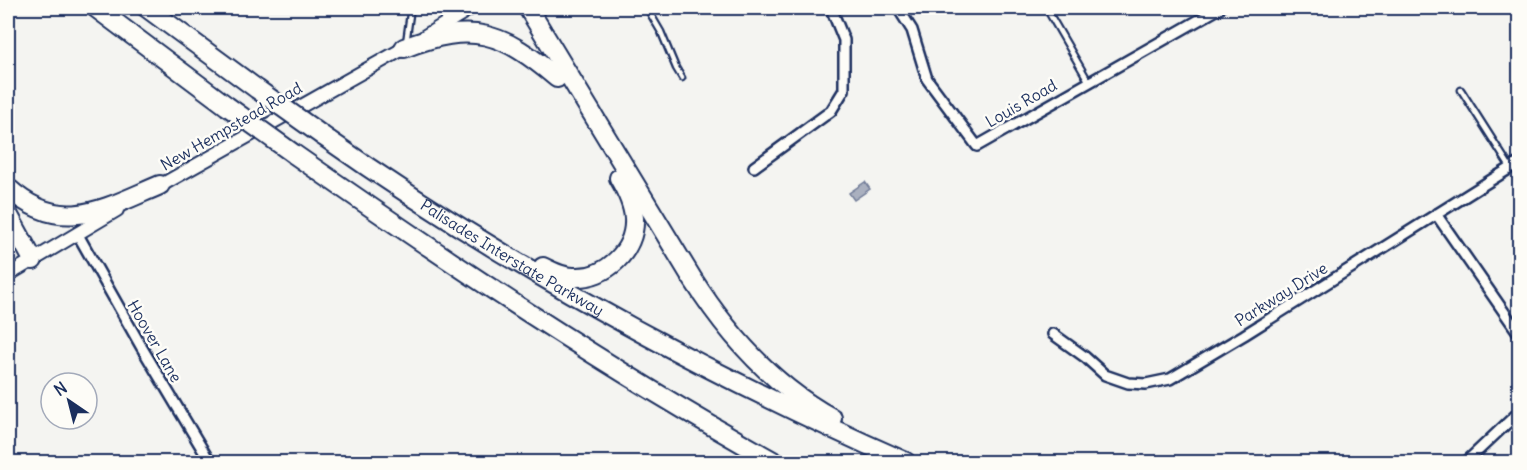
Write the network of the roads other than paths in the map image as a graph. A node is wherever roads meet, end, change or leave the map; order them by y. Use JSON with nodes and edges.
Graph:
{"nodes":[{"id":1,"x":85,"y":8,"type":"edge"},
{"id":2,"x":96,"y":8,"type":"edge"},
{"id":3,"x":147,"y":8,"type":"edge"},
{"id":4,"x":409,"y":8,"type":"edge"},
{"id":5,"x":471,"y":8,"type":"edge"},
{"id":6,"x":515,"y":8,"type":"edge"},
{"id":7,"x":528,"y":8,"type":"edge"},
{"id":8,"x":647,"y":8,"type":"edge"},
{"id":9,"x":831,"y":8,"type":"edge"},
{"id":10,"x":898,"y":8,"type":"edge"},
{"id":11,"x":1220,"y":8,"type":"edge"},
{"id":12,"x":1049,"y":13,"type":"dead end"},
{"id":13,"x":405,"y":48,"type":"junction"},
{"id":14,"x":557,"y":78,"type":"junction"},
{"id":15,"x":681,"y":78,"type":"dead end"},
{"id":16,"x":1089,"y":82,"type":"junction"},
{"id":17,"x":199,"y":85,"type":"junction"},
{"id":18,"x":1461,"y":90,"type":"dead end"},
{"id":19,"x":1520,"y":162,"type":"edge"},
{"id":20,"x":754,"y":167,"type":"dead end"},
{"id":21,"x":1510,"y":168,"type":"junction"},
{"id":22,"x":159,"y":185,"type":"junction"},
{"id":23,"x":8,"y":188,"type":"edge"},
{"id":24,"x":412,"y":197,"type":"junction"},
{"id":25,"x":8,"y":214,"type":"edge"},
{"id":26,"x":1436,"y":214,"type":"junction"},
{"id":27,"x":77,"y":233,"type":"junction"},
{"id":28,"x":8,"y":238,"type":"edge"},
{"id":29,"x":28,"y":263,"type":"junction"},
{"id":30,"x":8,"y":275,"type":"edge"},
{"id":31,"x":1053,"y":334,"type":"dead end"},
{"id":32,"x":1520,"y":335,"type":"edge"},
{"id":33,"x":1520,"y":411,"type":"edge"},
{"id":34,"x":210,"y":462,"type":"edge"},
{"id":35,"x":775,"y":462,"type":"edge"},
{"id":36,"x":906,"y":462,"type":"edge"},
{"id":37,"x":916,"y":462,"type":"edge"},
{"id":38,"x":1466,"y":462,"type":"edge"}],
"edges":[{"from":1,"to":17,"type":"highway"},
{"from":2,"to":17,"type":"highway","name":"Palisades Interstate Parkway"},
{"from":3,"to":24,"type":"highway","name":"Palisades Interstate Parkway","bridge":true},
{"from":4,"to":13,"type":"lane"},
{"from":5,"to":13,"type":"street","name":"New Hempstead Road"},
{"from":6,"to":14,"type":"highway"},
{"from":7,"to":37,"type":"highway"},
{"from":8,"to":15,"type":"lane"},
{"from":9,"to":20,"type":"street"},
{"from":10,"to":16,"type":"street","name":"Louis Road"},
{"from":11,"to":16,"type":"street","name":"Louis Road"},
{"from":12,"to":16,"type":"lane"},
{"from":13,"to":14,"type":"highway"},
{"from":13,"to":22,"type":"street","name":"New Hempstead Road"},
{"from":14,"to":24,"type":"highway"},
{"from":17,"to":35,"type":"highway","name":"Palisades Interstate Parkway","bridge":true},
{"from":18,"to":21,"type":"lane"},
{"from":19,"to":21,"type":"street","name":"Parkway Drive"},
{"from":21,"to":26,"type":"street","name":"Parkway Drive"},
{"from":22,"to":23,"type":"highway"},
{"from":22,"to":27,"type":"street","name":"New Hempstead Road"},
{"from":24,"to":36,"type":"highway","name":"Palisades Interstate Parkway"},
{"from":25,"to":29,"type":"highway"},
{"from":26,"to":31,"type":"street","name":"Parkway Drive"},
{"from":26,"to":32,"type":"street"},
{"from":27,"to":29,"type":"street","name":"New Hempstead Road"},
{"from":27,"to":34,"type":"street","name":"Hoover Lane"},
{"from":28,"to":29,"type":"highway"},
{"from":29,"to":30,"type":"street","name":"New Hempstead Road"},
{"from":33,"to":38,"type":"street"}]}
